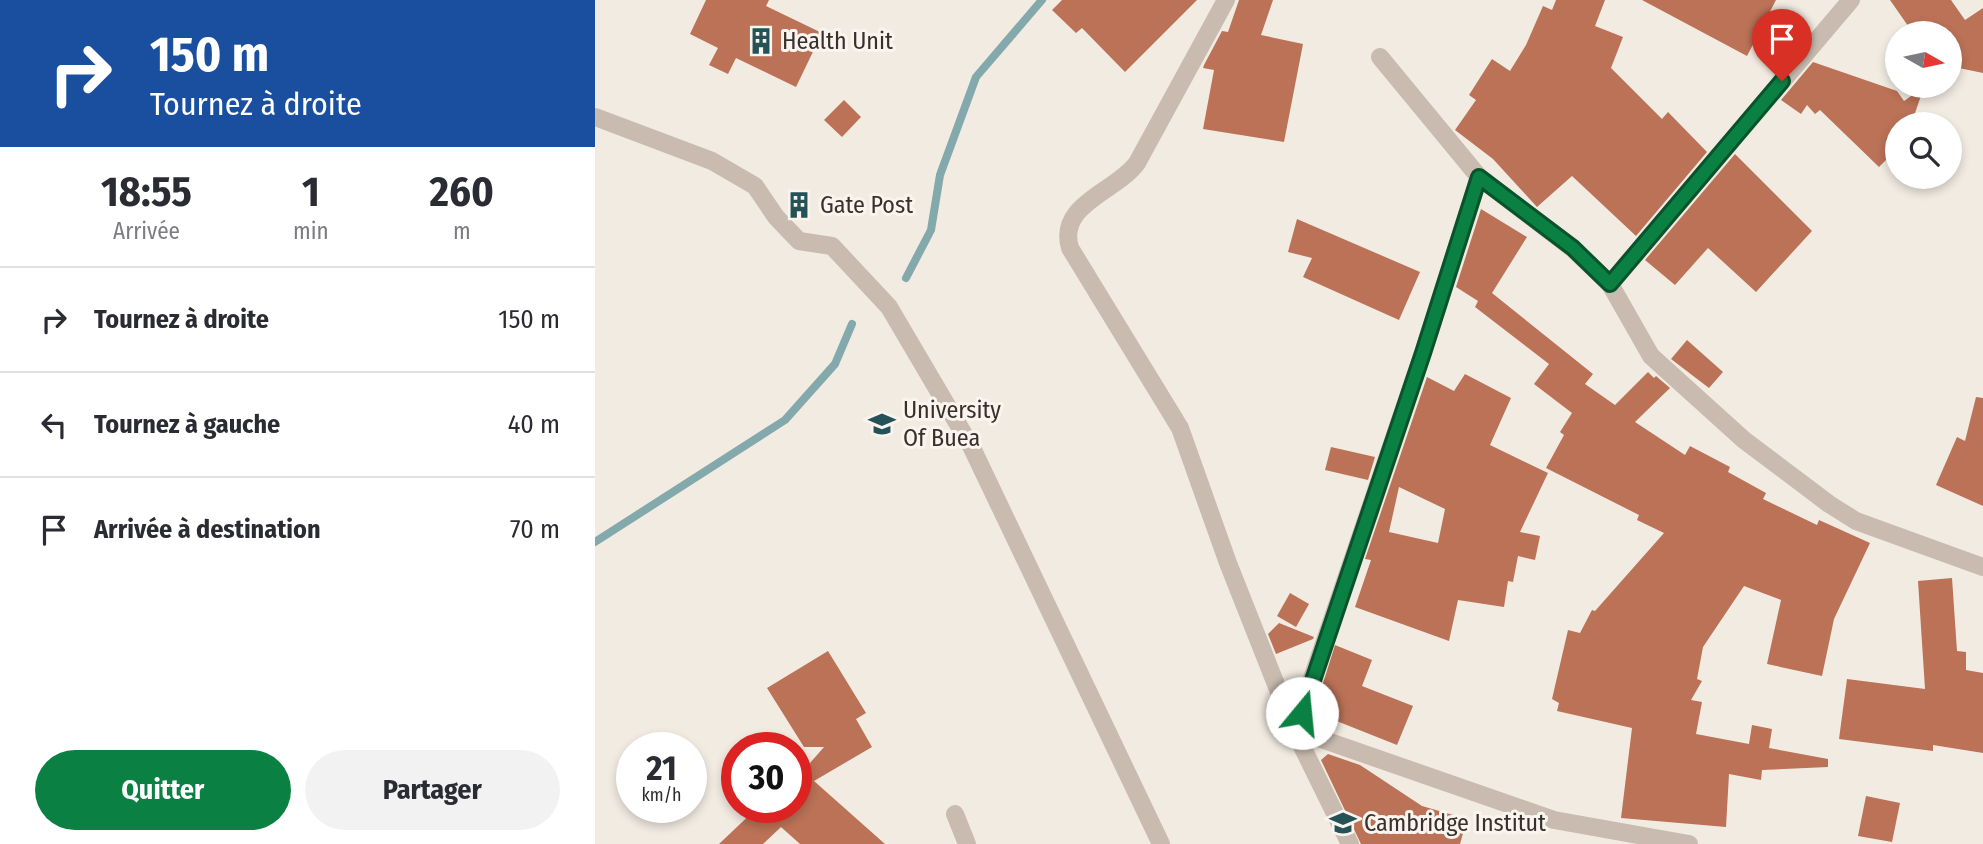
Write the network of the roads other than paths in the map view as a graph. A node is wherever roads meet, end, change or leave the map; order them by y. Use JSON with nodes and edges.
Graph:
{"nodes":[{"id":1,"x":1226,"y":0,"type":"edge"},
{"id":2,"x":1851,"y":0,"type":"edge"},
{"id":3,"x":1380,"y":57,"type":"dead end"},
{"id":4,"x":595,"y":117,"type":"edge"},
{"id":5,"x":1479,"y":177,"type":"junction"},
{"id":6,"x":1610,"y":284,"type":"junction"},
{"id":7,"x":1983,"y":567,"type":"edge"},
{"id":8,"x":1294,"y":730,"type":"junction"},
{"id":9,"x":1314,"y":737,"type":"junction"},
{"id":10,"x":954,"y":814,"type":"dead end"},
{"id":11,"x":967,"y":844,"type":"edge"},
{"id":12,"x":1161,"y":844,"type":"edge"},
{"id":13,"x":1350,"y":844,"type":"edge"},
{"id":14,"x":1689,"y":844,"type":"edge"}],
"edges":[{"from":1,"to":8,"type":"street"},
{"from":2,"to":6,"type":"street"},
{"from":3,"to":5,"type":"street"},
{"from":4,"to":12,"type":"street"},
{"from":5,"to":6,"type":"street"},
{"from":5,"to":9,"type":"street"},
{"from":6,"to":7,"type":"street"},
{"from":8,"to":9,"type":"street"},
{"from":8,"to":13,"type":"street"},
{"from":9,"to":14,"type":"street"},
{"from":10,"to":11,"type":"street"}]}
